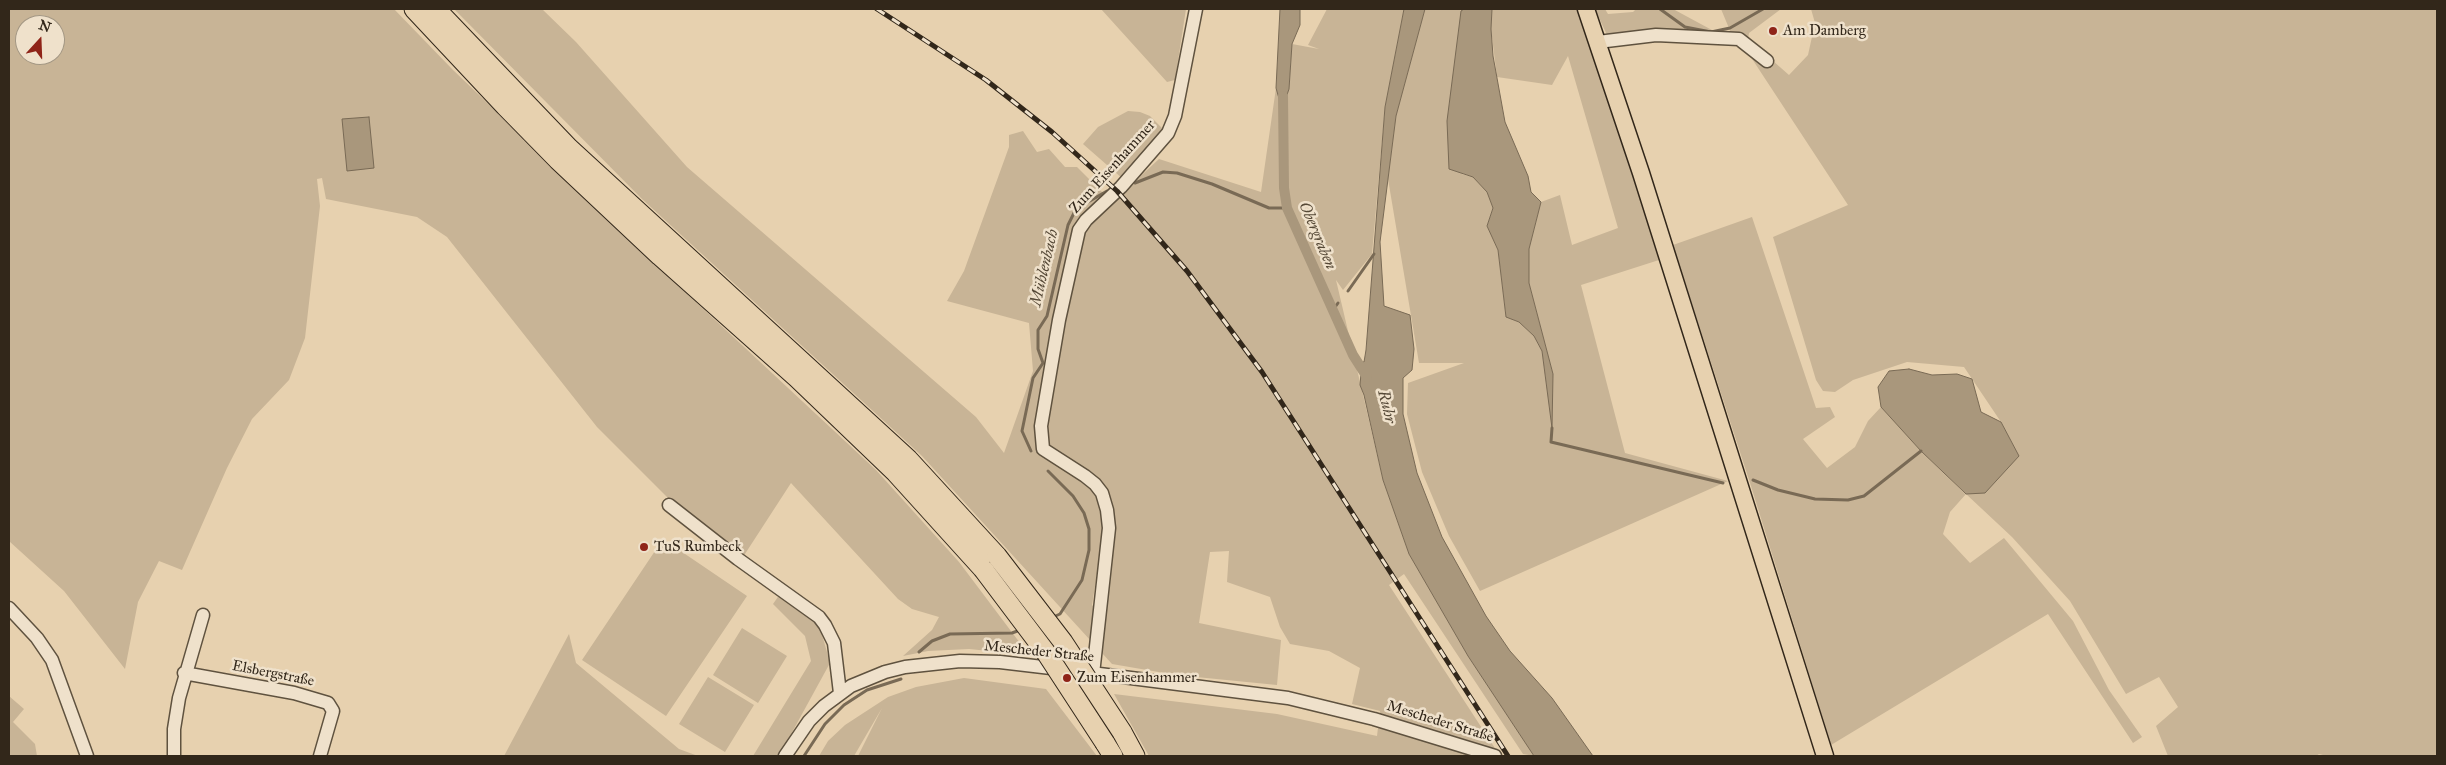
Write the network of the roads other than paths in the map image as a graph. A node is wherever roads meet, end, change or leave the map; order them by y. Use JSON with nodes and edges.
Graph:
{"nodes":[{"id":1,"x":414,"y":9,"type":"edge"},
{"id":2,"x":436,"y":9,"type":"edge"},
{"id":3,"x":1196,"y":9,"type":"edge"},
{"id":4,"x":1586,"y":9,"type":"edge"},
{"id":5,"x":450,"y":37,"type":"junction"},
{"id":6,"x":1598,"y":42,"type":"junction"},
{"id":7,"x":1767,"y":61,"type":"dead end"},
{"id":8,"x":669,"y":505,"type":"dead end"},
{"id":9,"x":9,"y":608,"type":"edge"},
{"id":10,"x":203,"y":615,"type":"dead end"},
{"id":11,"x":184,"y":673,"type":"junction"},
{"id":12,"x":1093,"y":674,"type":"junction"},
{"id":13,"x":840,"y":693,"type":"junction"},
{"id":14,"x":1109,"y":750,"type":"edge"},
{"id":15,"x":87,"y":756,"type":"edge"},
{"id":16,"x":174,"y":756,"type":"edge"},
{"id":17,"x":320,"y":756,"type":"edge"},
{"id":18,"x":785,"y":756,"type":"edge"},
{"id":19,"x":1136,"y":756,"type":"edge"},
{"id":20,"x":1495,"y":756,"type":"edge"},
{"id":21,"x":1825,"y":756,"type":"edge"}],
"edges":[{"from":1,"to":5,"type":"highway"},
{"from":2,"to":5,"type":"highway"},
{"from":3,"to":12,"type":"street","name":"Zum Eisenhammer"},
{"from":4,"to":6,"type":"main road"},
{"from":5,"to":14,"type":"highway","bridge":true},
{"from":5,"to":19,"type":"highway","bridge":true},
{"from":6,"to":7,"type":"street"},
{"from":6,"to":21,"type":"main road"},
{"from":8,"to":13,"type":"street"},
{"from":9,"to":15,"type":"street"},
{"from":10,"to":11,"type":"street"},
{"from":11,"to":16,"type":"street"},
{"from":11,"to":17,"type":"street","name":"Elsbergstraße"},
{"from":12,"to":13,"type":"street","name":"Mescheder Straße"},
{"from":12,"to":20,"type":"street","name":"Mescheder Straße"},
{"from":13,"to":18,"type":"street","name":"Mescheder Straße"}]}
